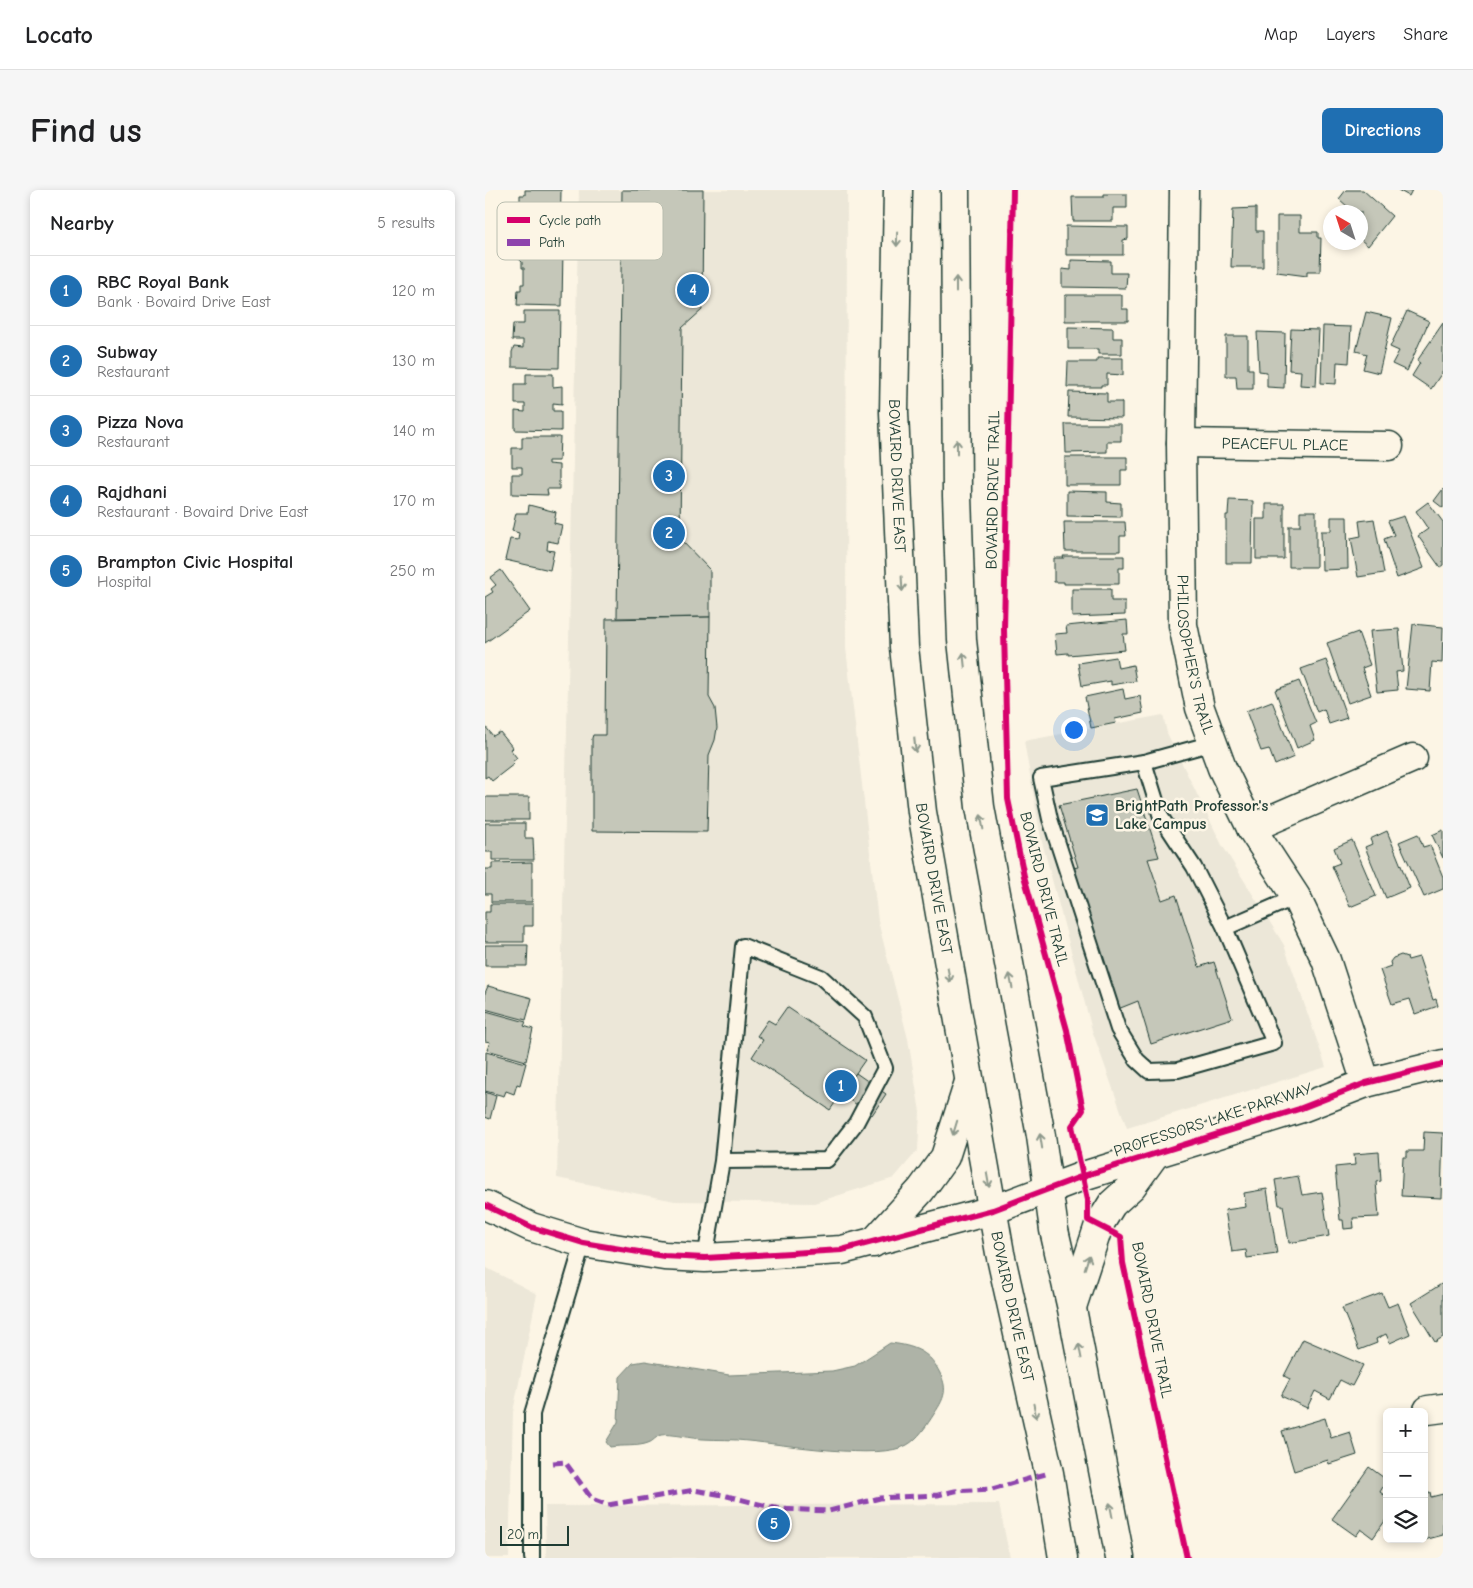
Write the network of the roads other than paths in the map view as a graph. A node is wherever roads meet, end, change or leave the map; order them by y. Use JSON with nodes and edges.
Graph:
{"nodes":[{"id":1,"x":898,"y":190,"type":"edge"},
{"id":2,"x":955,"y":190,"type":"edge"},
{"id":3,"x":1184,"y":190,"type":"edge"},
{"id":4,"x":1181,"y":443,"type":"junction"},
{"id":5,"x":1389,"y":446,"type":"dead end"},
{"id":6,"x":1213,"y":743,"type":"junction"},
{"id":7,"x":1413,"y":758,"type":"dead end"},
{"id":8,"x":1144,"y":762,"type":"junction"},
{"id":9,"x":1251,"y":828,"type":"junction"},
{"id":10,"x":1296,"y":897,"type":"junction"},
{"id":11,"x":1225,"y":928,"type":"junction"},
{"id":12,"x":1443,"y":1064,"type":"edge"},
{"id":13,"x":969,"y":1081,"type":"junction"},
{"id":14,"x":1366,"y":1083,"type":"junction"},
{"id":15,"x":1156,"y":1153,"type":"junction"},
{"id":16,"x":722,"y":1161,"type":"junction"},
{"id":17,"x":1048,"y":1189,"type":"junction"},
{"id":18,"x":485,"y":1205,"type":"edge"},
{"id":19,"x":993,"y":1210,"type":"junction"},
{"id":20,"x":583,"y":1243,"type":"junction"},
{"id":21,"x":873,"y":1243,"type":"junction"},
{"id":22,"x":705,"y":1258,"type":"junction"},
{"id":23,"x":1072,"y":1309,"type":"junction"},
{"id":24,"x":532,"y":1558,"type":"edge"},
{"id":25,"x":1063,"y":1558,"type":"edge"},
{"id":26,"x":1120,"y":1558,"type":"edge"}],
"edges":[{"from":1,"to":13,"type":"main road","name":"BOVAIRD DRIVE EAST","one_way":true},
{"from":17,"to":2,"type":"main road","one_way":true},
{"from":3,"to":4,"type":"main road","name":"PHILOSOPHER'S TRAIL"},
{"from":4,"to":5,"type":"main road","name":"PEACEFUL PLACE"},
{"from":4,"to":6,"type":"main road","name":"PHILOSOPHER'S TRAIL"},
{"from":6,"to":8,"type":"lane"},
{"from":6,"to":9,"type":"main road","name":"PHILOSOPHER'S TRAIL"},
{"from":7,"to":9,"type":"main road"},
{"from":8,"to":11,"type":"lane"},
{"from":8,"to":11,"type":"lane"},
{"from":9,"to":10,"type":"main road","name":"PHILOSOPHER'S TRAIL"},
{"from":10,"to":11,"type":"lane"},
{"from":10,"to":14,"type":"main road","name":"PHILOSOPHER'S TRAIL"},
{"from":12,"to":14,"type":"main road","name":"PROFESSORS LAKE PARKWAY"},
{"from":13,"to":19,"type":"main road","name":"BOVAIRD DRIVE EAST","one_way":true},
{"from":13,"to":21,"type":"main road","one_way":true},
{"from":14,"to":15,"type":"main road","name":"PROFESSORS LAKE PARKWAY"},
{"from":15,"to":17,"type":"main road","name":"PROFESSORS LAKE PARKWAY"},
{"from":23,"to":15,"type":"main road","one_way":true},
{"from":16,"to":16,"type":"lane"},
{"from":16,"to":22,"type":"lane"},
{"from":17,"to":19,"type":"main road","name":"PROFESSORS LAKE PARKWAY"},
{"from":17,"to":23,"type":"main road"},
{"from":18,"to":20,"type":"main road","name":"PROFESSORS LAKE PARKWAY"},
{"from":19,"to":21,"type":"main road","name":"PROFESSORS LAKE PARKWAY"},
{"from":19,"to":25,"type":"main road","name":"BOVAIRD DRIVE EAST","one_way":true},
{"from":20,"to":22,"type":"main road","name":"PROFESSORS LAKE PARKWAY"},
{"from":20,"to":24,"type":"lane"},
{"from":21,"to":22,"type":"main road","name":"PROFESSORS LAKE PARKWAY"},
{"from":26,"to":23,"type":"main road","one_way":true}]}
